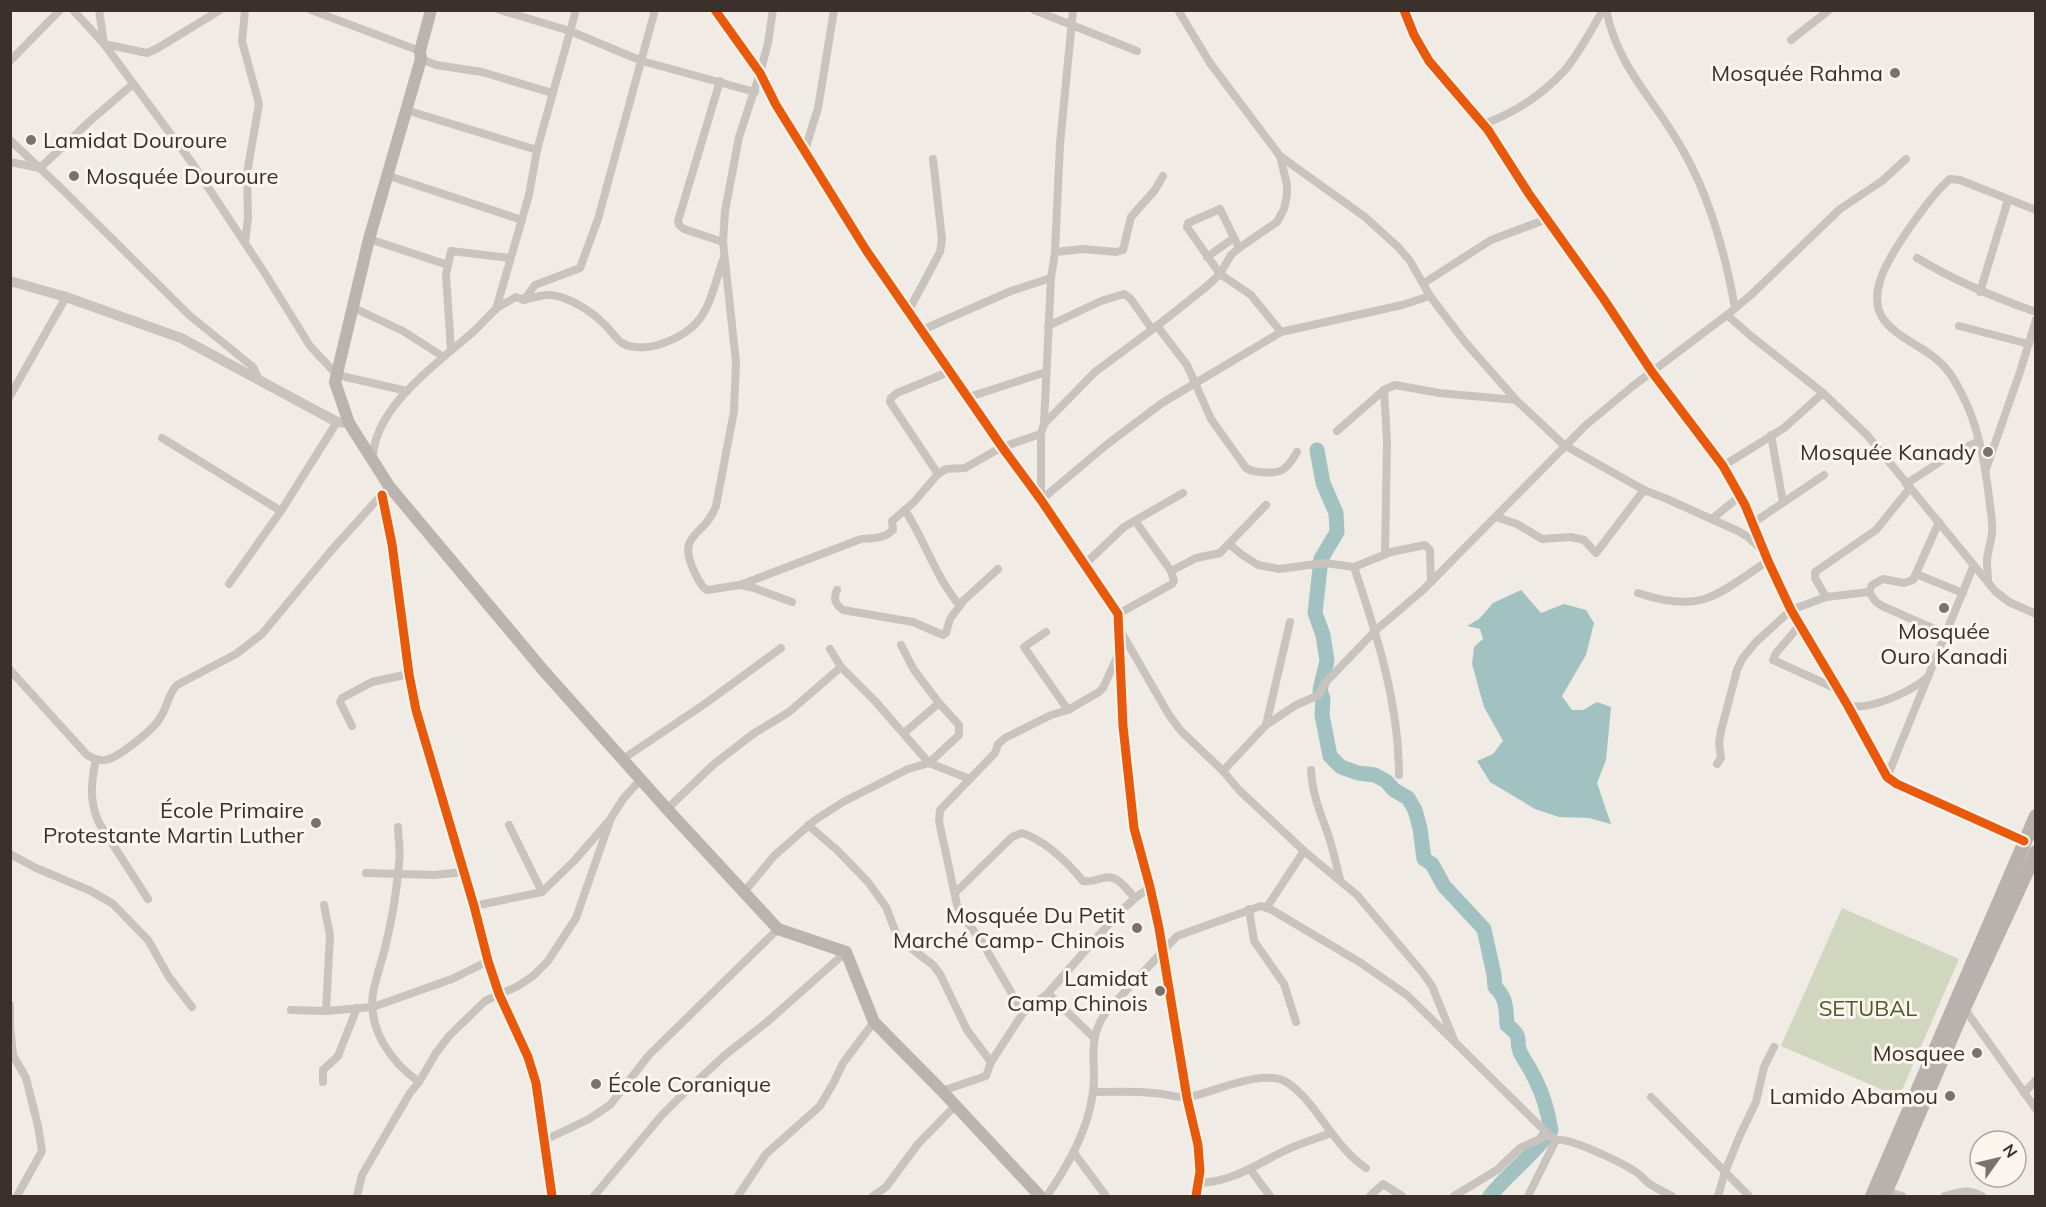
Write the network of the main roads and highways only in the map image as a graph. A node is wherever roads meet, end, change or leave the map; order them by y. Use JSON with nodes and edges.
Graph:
{"nodes":[{"id":1,"x":431,"y":10,"type":"edge"},
{"id":2,"x":2036,"y":816,"type":"edge"},
{"id":3,"x":2036,"y":852,"type":"edge"},
{"id":4,"x":1885,"y":1194,"type":"edge"},
{"id":5,"x":1040,"y":1197,"type":"edge"},
{"id":6,"x":1872,"y":1197,"type":"edge"}],
"edges":[{"from":1,"to":5,"type":"main road"},
{"from":2,"to":6,"type":"main road"},
{"from":3,"to":4,"type":"main road"}]}
